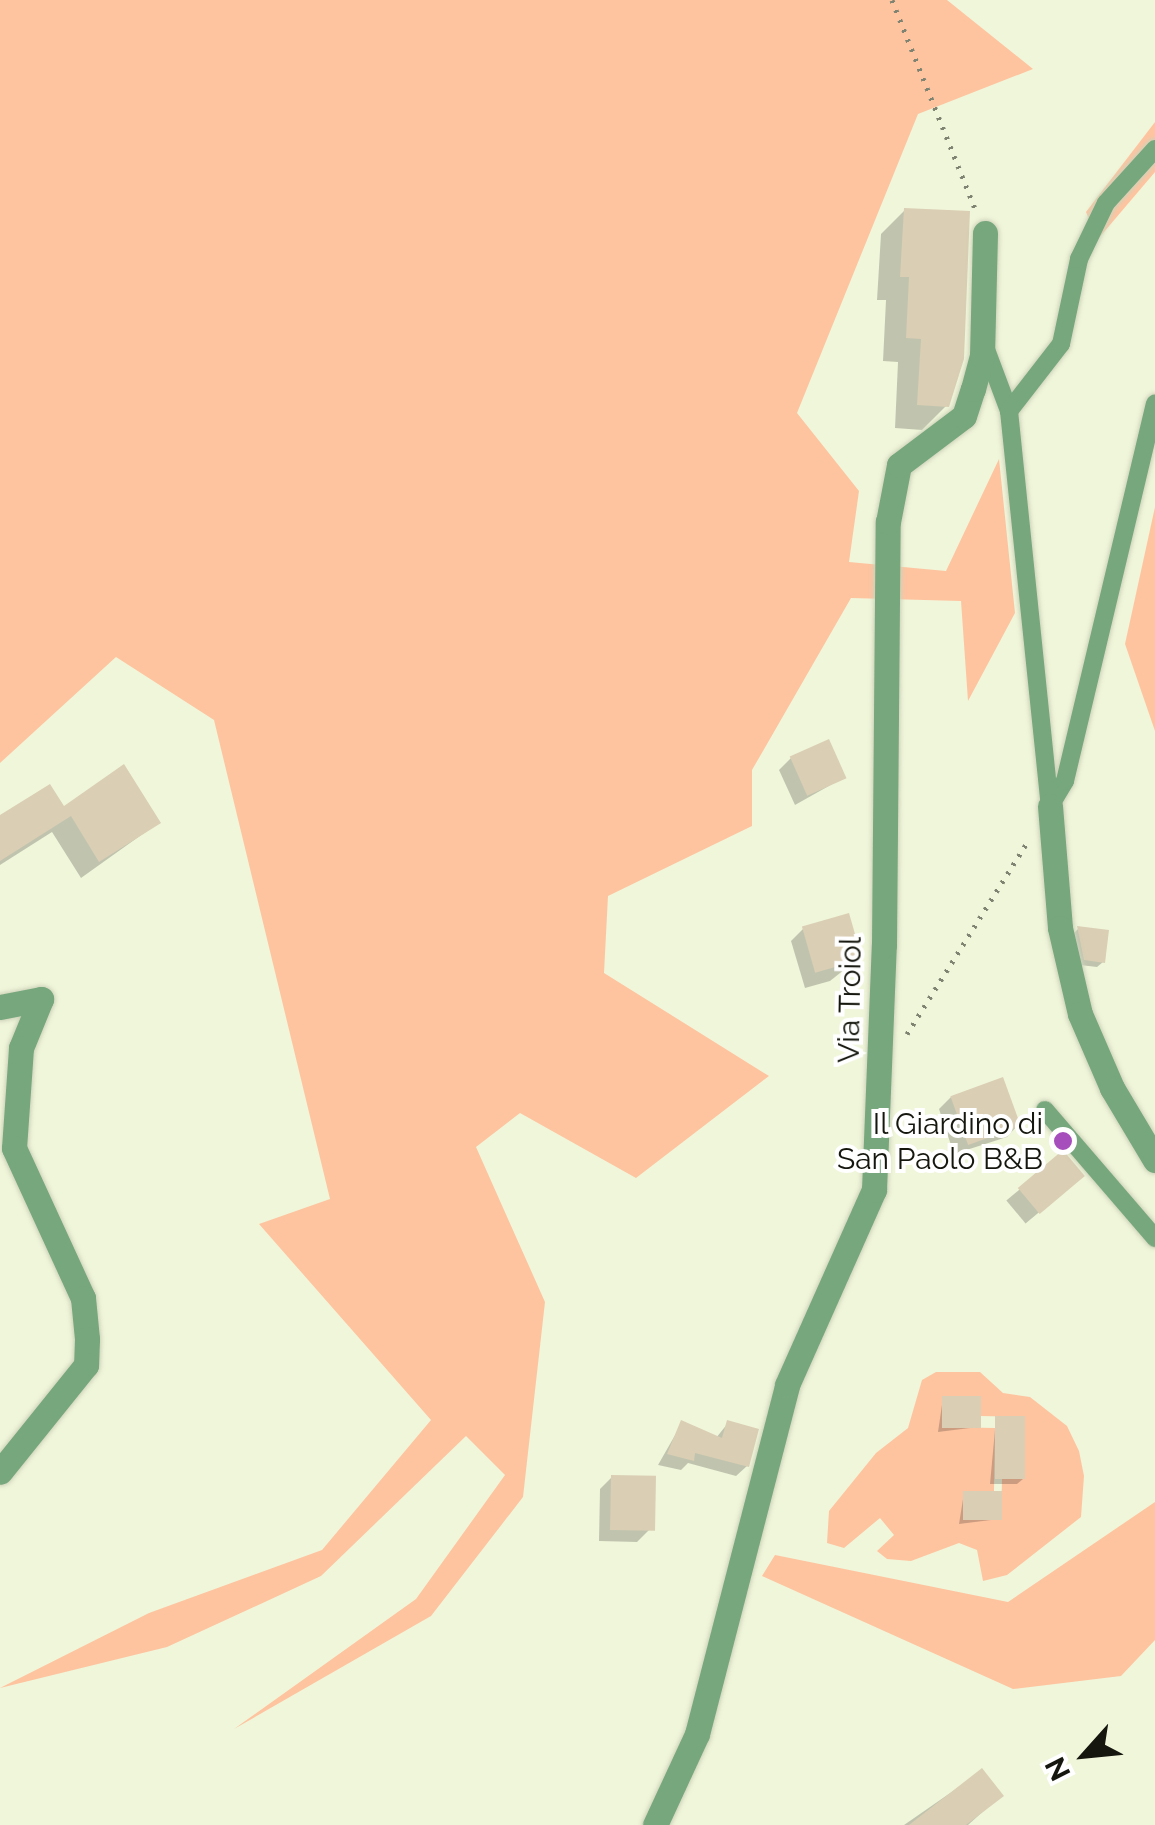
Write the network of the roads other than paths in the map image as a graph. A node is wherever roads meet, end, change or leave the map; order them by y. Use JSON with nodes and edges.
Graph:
{"nodes":[{"id":1,"x":1155,"y":148,"type":"edge"},
{"id":2,"x":984,"y":233,"type":"road end"},
{"id":3,"x":982,"y":343,"type":"junction"},
{"id":4,"x":1155,"y":404,"type":"edge"},
{"id":5,"x":1009,"y":411,"type":"junction"},
{"id":6,"x":1050,"y":806,"type":"junction"},
{"id":7,"x":0,"y":1007,"type":"edge"},
{"id":8,"x":1045,"y":1110,"type":"dead end"},
{"id":9,"x":1155,"y":1160,"type":"edge"},
{"id":10,"x":1155,"y":1238,"type":"edge"},
{"id":11,"x":0,"y":1472,"type":"edge"},
{"id":12,"x":655,"y":1825,"type":"edge"}],
"edges":[{"from":1,"to":5,"type":"lane"},
{"from":2,"to":3,"type":"street","name":"Via Troiol"},
{"from":3,"to":5,"type":"lane"},
{"from":3,"to":12,"type":"street","name":"Via Troiol"},
{"from":4,"to":6,"type":"lane"},
{"from":5,"to":6,"type":"lane"},
{"from":6,"to":9,"type":"street"},
{"from":7,"to":11,"type":"street"},
{"from":8,"to":10,"type":"lane"}]}
